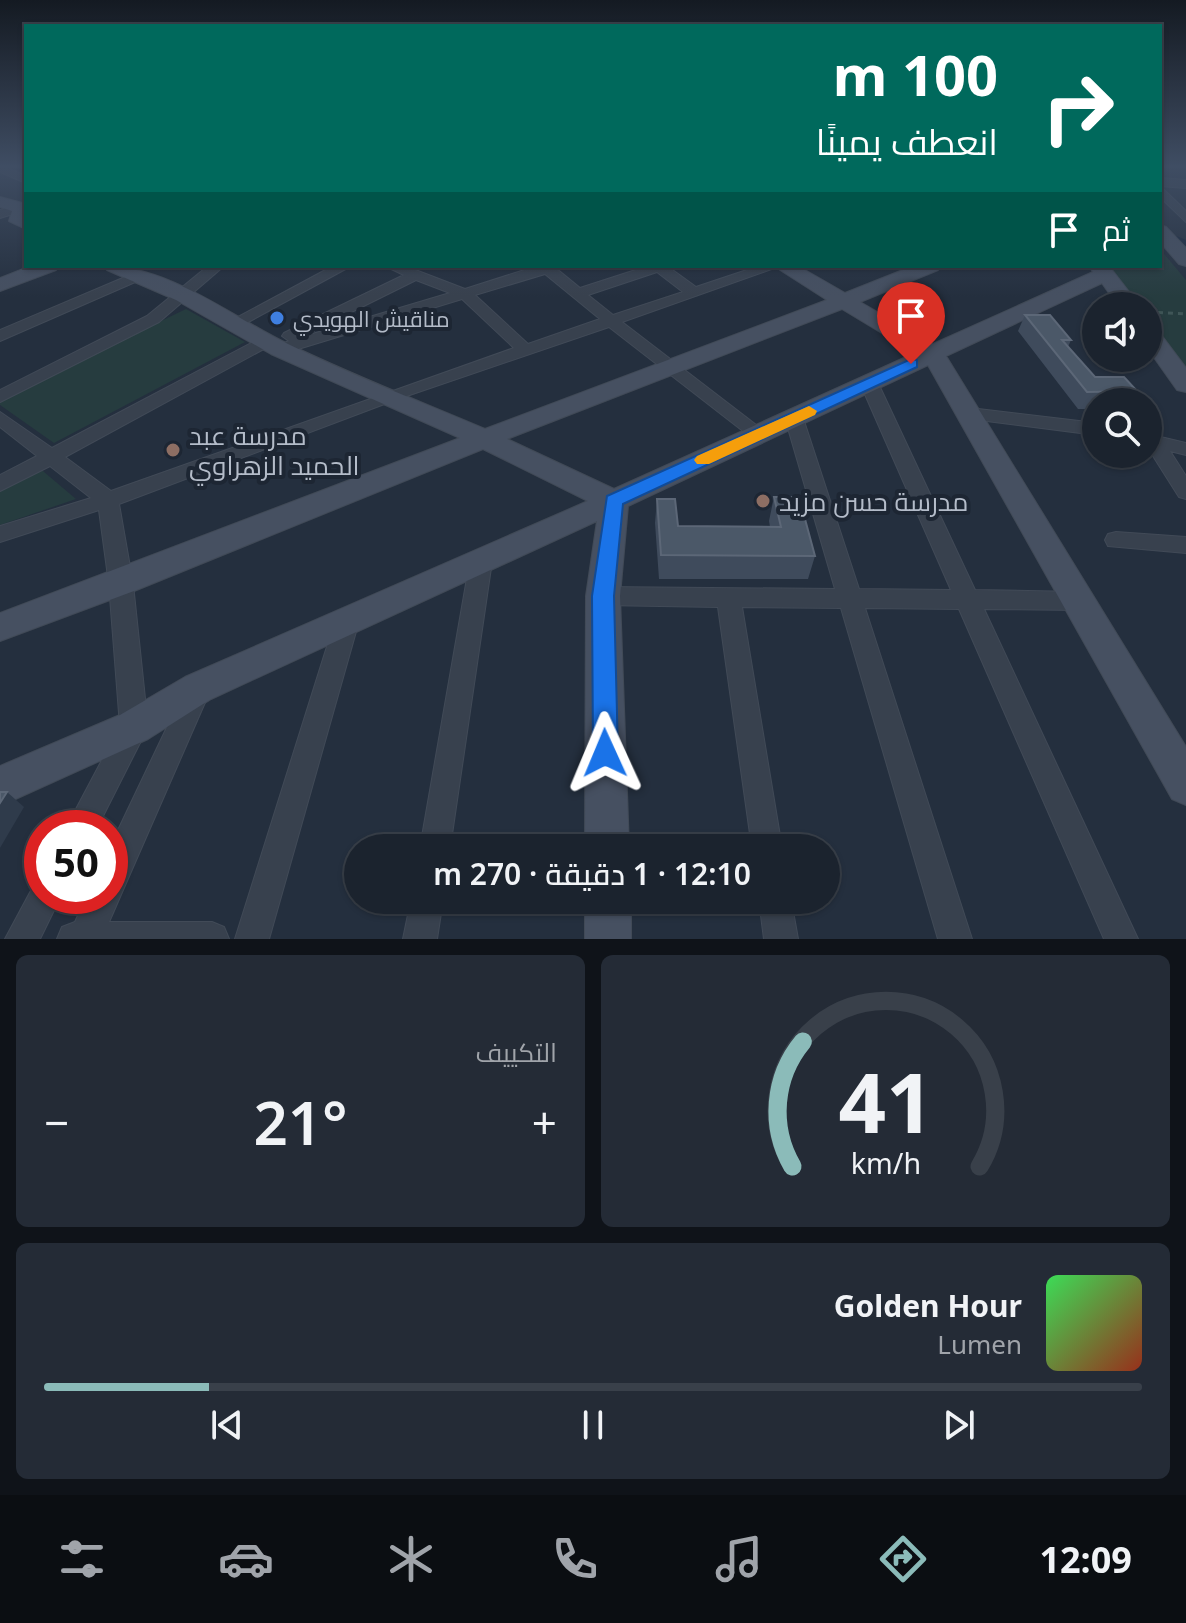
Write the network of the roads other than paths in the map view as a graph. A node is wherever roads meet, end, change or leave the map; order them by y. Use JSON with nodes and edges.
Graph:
{"nodes":[{"id":1,"x":0,"y":214,"type":"edge"},
{"id":2,"x":23,"y":215,"type":"edge"},
{"id":3,"x":1162,"y":217,"type":"edge"},
{"id":4,"x":0,"y":230,"type":"edge"},
{"id":5,"x":1172,"y":240,"type":"edge"},
{"id":6,"x":1186,"y":260,"type":"edge"},
{"id":7,"x":44,"y":268,"type":"edge"},
{"id":8,"x":215,"y":268,"type":"edge"},
{"id":9,"x":340,"y":268,"type":"edge"},
{"id":10,"x":397,"y":268,"type":"edge"},
{"id":11,"x":546,"y":268,"type":"edge"},
{"id":12,"x":550,"y":268,"type":"edge"},
{"id":13,"x":652,"y":268,"type":"edge"},
{"id":14,"x":661,"y":268,"type":"edge"},
{"id":15,"x":767,"y":268,"type":"edge"},
{"id":16,"x":788,"y":268,"type":"edge"},
{"id":17,"x":926,"y":268,"type":"edge"},
{"id":18,"x":1102,"y":270,"type":"edge"},
{"id":19,"x":125,"y":271,"type":"edge"},
{"id":20,"x":416,"y":275,"type":"junction"},
{"id":21,"x":0,"y":285,"type":"edge"},
{"id":22,"x":1118,"y":292,"type":"edge"},
{"id":23,"x":578,"y":293,"type":"junction"},
{"id":24,"x":694,"y":293,"type":"junction"},
{"id":25,"x":465,"y":294,"type":"junction"},
{"id":26,"x":183,"y":296,"type":"junction"},
{"id":27,"x":846,"y":300,"type":"junction"},
{"id":28,"x":613,"y":320,"type":"junction"},
{"id":29,"x":233,"y":324,"type":"junction"},
{"id":30,"x":4,"y":332,"type":"edge"},
{"id":31,"x":272,"y":345,"type":"junction"},
{"id":32,"x":526,"y":351,"type":"junction"},
{"id":33,"x":1162,"y":352,"type":"edge"},
{"id":34,"x":933,"y":354,"type":"junction"},
{"id":35,"x":670,"y":369,"type":"junction"},
{"id":36,"x":869,"y":383,"type":"junction"},
{"id":37,"x":1186,"y":385,"type":"edge"},
{"id":38,"x":389,"y":396,"type":"junction"},
{"id":39,"x":0,"y":397,"type":"edge"},
{"id":40,"x":970,"y":414,"type":"junction"},
{"id":41,"x":0,"y":418,"type":"edge"},
{"id":42,"x":794,"y":418,"type":"junction"},
{"id":43,"x":1082,"y":427,"type":"edge"},
{"id":44,"x":759,"y":434,"type":"junction"},
{"id":45,"x":483,"y":438,"type":"junction"},
{"id":46,"x":1162,"y":444,"type":"edge"},
{"id":47,"x":1186,"y":449,"type":"edge"},
{"id":48,"x":53,"y":457,"type":"junction"},
{"id":49,"x":1162,"y":457,"type":"edge"},
{"id":50,"x":0,"y":484,"type":"edge"},
{"id":51,"x":1186,"y":492,"type":"edge"},
{"id":52,"x":108,"y":500,"type":"junction"},
{"id":53,"x":614,"y":501,"type":"junction"},
{"id":54,"x":0,"y":534,"type":"edge"},
{"id":55,"x":1116,"y":540,"type":"dead end"},
{"id":56,"x":1186,"y":545,"type":"edge"},
{"id":57,"x":481,"y":561,"type":"junction"},
{"id":58,"x":121,"y":584,"type":"junction"},
{"id":59,"x":603,"y":596,"type":"junction"},
{"id":60,"x":729,"y":597,"type":"junction"},
{"id":61,"x":850,"y":598,"type":"junction"},
{"id":62,"x":968,"y":600,"type":"junction"},
{"id":63,"x":1079,"y":601,"type":"junction"},
{"id":64,"x":347,"y":621,"type":"junction"},
{"id":65,"x":0,"y":627,"type":"edge"},
{"id":66,"x":198,"y":688,"type":"junction"},
{"id":67,"x":134,"y":727,"type":"junction"},
{"id":68,"x":1186,"y":785,"type":"edge"},
{"id":69,"x":0,"y":786,"type":"edge"},
{"id":70,"x":90,"y":810,"type":"edge"},
{"id":71,"x":437,"y":834,"type":"edge"},
{"id":72,"x":607,"y":834,"type":"edge"},
{"id":73,"x":765,"y":834,"type":"edge"},
{"id":74,"x":128,"y":842,"type":"edge"},
{"id":75,"x":35,"y":914,"type":"edge"},
{"id":76,"x":94,"y":914,"type":"edge"},
{"id":77,"x":424,"y":914,"type":"edge"},
{"id":78,"x":608,"y":914,"type":"edge"},
{"id":79,"x":777,"y":914,"type":"edge"},
{"id":80,"x":80,"y":938,"type":"edge"},
{"id":81,"x":22,"y":939,"type":"edge"},
{"id":82,"x":212,"y":939,"type":"edge"},
{"id":83,"x":252,"y":939,"type":"edge"},
{"id":84,"x":420,"y":939,"type":"edge"},
{"id":85,"x":608,"y":939,"type":"edge"},
{"id":86,"x":781,"y":939,"type":"edge"},
{"id":87,"x":955,"y":939,"type":"edge"},
{"id":88,"x":1121,"y":939,"type":"edge"}],
"edges":[{"from":1,"to":2,"type":"street"},
{"from":2,"to":4,"type":"street"},
{"from":3,"to":5,"type":"street"},
{"from":5,"to":6,"type":"street"},
{"from":7,"to":21,"type":"street"},
{"from":8,"to":26,"type":"street"},
{"from":9,"to":29,"type":"street"},
{"from":10,"to":20,"type":"street"},
{"from":11,"to":25,"type":"street"},
{"from":12,"to":23,"type":"street"},
{"from":13,"to":23,"type":"street"},
{"from":14,"to":24,"type":"street"},
{"from":15,"to":24,"type":"street"},
{"from":16,"to":27,"type":"street"},
{"from":17,"to":27,"type":"street"},
{"from":18,"to":22,"type":"street"},
{"from":18,"to":34,"type":"street"},
{"from":19,"to":26,"type":"street"},
{"from":19,"to":30,"type":"street"},
{"from":20,"to":25,"type":"street"},
{"from":20,"to":31,"type":"street"},
{"from":23,"to":28,"type":"street"},
{"from":24,"to":28,"type":"street"},
{"from":25,"to":31,"type":"street"},
{"from":25,"to":32,"type":"street"},
{"from":26,"to":29,"type":"street"},
{"from":26,"to":39,"type":"street"},
{"from":27,"to":34,"type":"street"},
{"from":27,"to":35,"type":"street"},
{"from":28,"to":32,"type":"street"},
{"from":28,"to":35,"type":"street"},
{"from":29,"to":31,"type":"street"},
{"from":31,"to":38,"type":"street"},
{"from":31,"to":48,"type":"street"},
{"from":32,"to":38,"type":"street"},
{"from":33,"to":37,"type":"street"},
{"from":34,"to":36,"type":"street"},
{"from":34,"to":40,"type":"street"},
{"from":35,"to":44,"type":"street"},
{"from":35,"to":45,"type":"street"},
{"from":36,"to":42,"type":"street"},
{"from":36,"to":62,"type":"street"},
{"from":38,"to":45,"type":"street"},
{"from":38,"to":52,"type":"street"},
{"from":40,"to":43,"type":"street"},
{"from":40,"to":63,"type":"street"},
{"from":41,"to":48,"type":"street"},
{"from":42,"to":44,"type":"street"},
{"from":42,"to":61,"type":"street"},
{"from":44,"to":53,"type":"street"},
{"from":45,"to":53,"type":"street"},
{"from":45,"to":58,"type":"street"},
{"from":46,"to":47,"type":"street"},
{"from":48,"to":50,"type":"street"},
{"from":48,"to":52,"type":"street"},
{"from":49,"to":51,"type":"street"},
{"from":52,"to":54,"type":"street"},
{"from":52,"to":58,"type":"street"},
{"from":53,"to":57,"type":"street"},
{"from":53,"to":59,"type":"street"},
{"from":55,"to":56,"type":"street"},
{"from":57,"to":64,"type":"street"},
{"from":57,"to":71,"type":"street"},
{"from":58,"to":65,"type":"street"},
{"from":58,"to":67,"type":"street"},
{"from":59,"to":60,"type":"street"},
{"from":59,"to":72,"type":"street"},
{"from":60,"to":61,"type":"street"},
{"from":60,"to":73,"type":"street"},
{"from":61,"to":62,"type":"street"},
{"from":61,"to":87,"type":"street"},
{"from":62,"to":63,"type":"street"},
{"from":62,"to":88,"type":"street"},
{"from":63,"to":68,"type":"street"},
{"from":64,"to":66,"type":"street"},
{"from":64,"to":83,"type":"street"},
{"from":66,"to":67,"type":"street"},
{"from":66,"to":74,"type":"street"},
{"from":67,"to":69,"type":"street"},
{"from":67,"to":70,"type":"street"},
{"from":75,"to":81,"type":"street"},
{"from":76,"to":80,"type":"street"},
{"from":77,"to":84,"type":"street"},
{"from":78,"to":85,"type":"street"},
{"from":79,"to":86,"type":"street"},
{"from":80,"to":82,"type":"street"}]}
